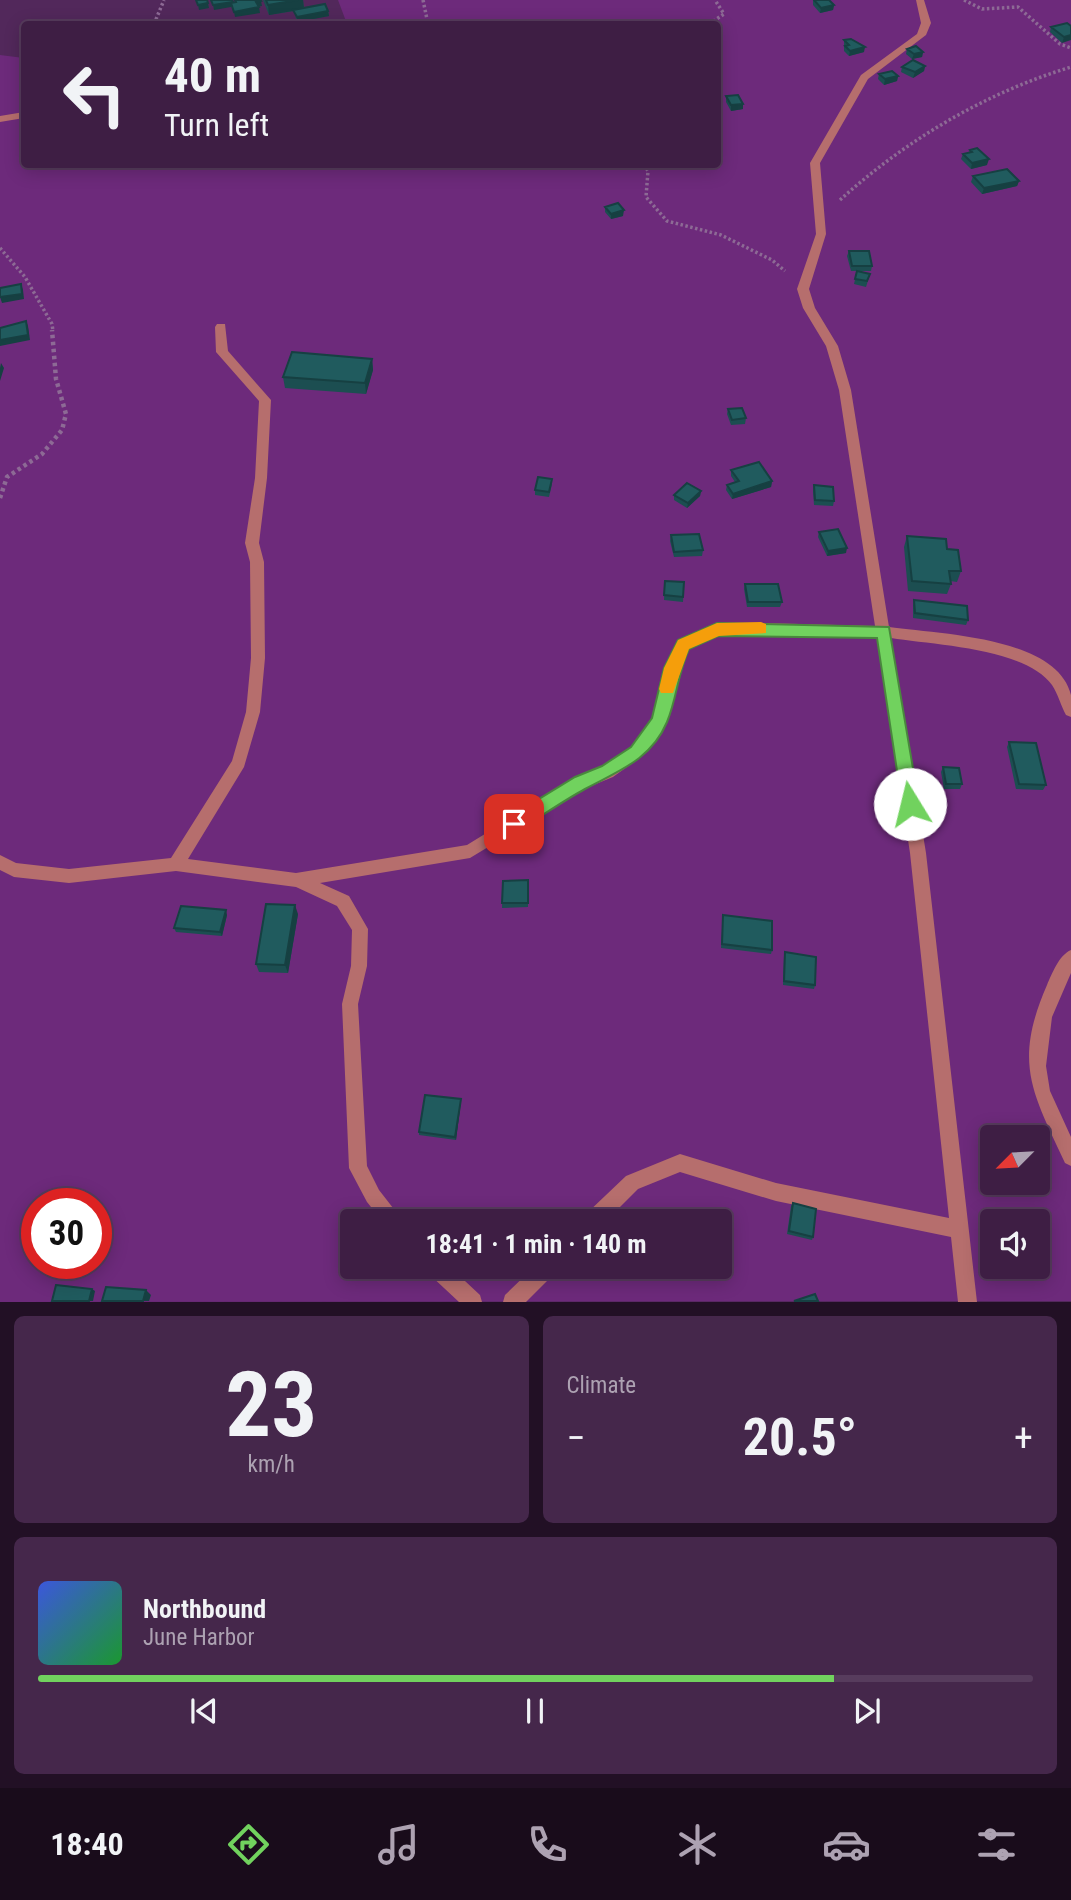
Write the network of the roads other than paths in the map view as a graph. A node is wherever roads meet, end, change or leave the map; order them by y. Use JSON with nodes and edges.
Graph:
{"nodes":[{"id":1,"x":920,"y":0,"type":"edge"},
{"id":2,"x":21,"y":116,"type":"edge"},
{"id":3,"x":0,"y":119,"type":"edge"},
{"id":4,"x":221,"y":327,"type":"dead end"},
{"id":5,"x":884,"y":632,"type":"junction"},
{"id":6,"x":1071,"y":711,"type":"edge"},
{"id":7,"x":0,"y":862,"type":"edge"},
{"id":8,"x":176,"y":864,"type":"junction"},
{"id":9,"x":296,"y":880,"type":"junction"},
{"id":10,"x":1071,"y":958,"type":"edge"},
{"id":11,"x":1071,"y":1157,"type":"edge"},
{"id":12,"x":384,"y":1209,"type":"edge"},
{"id":13,"x":605,"y":1209,"type":"edge"},
{"id":14,"x":960,"y":1229,"type":"junction"},
{"id":15,"x":449,"y":1279,"type":"edge"},
{"id":16,"x":535,"y":1279,"type":"edge"},
{"id":17,"x":473,"y":1301,"type":"edge"},
{"id":18,"x":512,"y":1301,"type":"edge"},
{"id":19,"x":968,"y":1301,"type":"edge"}],
"edges":[{"from":1,"to":5,"type":"street"},
{"from":2,"to":3,"type":"street"},
{"from":4,"to":8,"type":"street"},
{"from":5,"to":6,"type":"street"},
{"from":5,"to":9,"type":"street"},
{"from":5,"to":14,"type":"street"},
{"from":7,"to":8,"type":"street"},
{"from":8,"to":9,"type":"street"},
{"from":9,"to":12,"type":"street"},
{"from":10,"to":11,"type":"street"},
{"from":13,"to":14,"type":"street"},
{"from":14,"to":19,"type":"street"},
{"from":15,"to":17,"type":"street"},
{"from":16,"to":18,"type":"street"}]}
